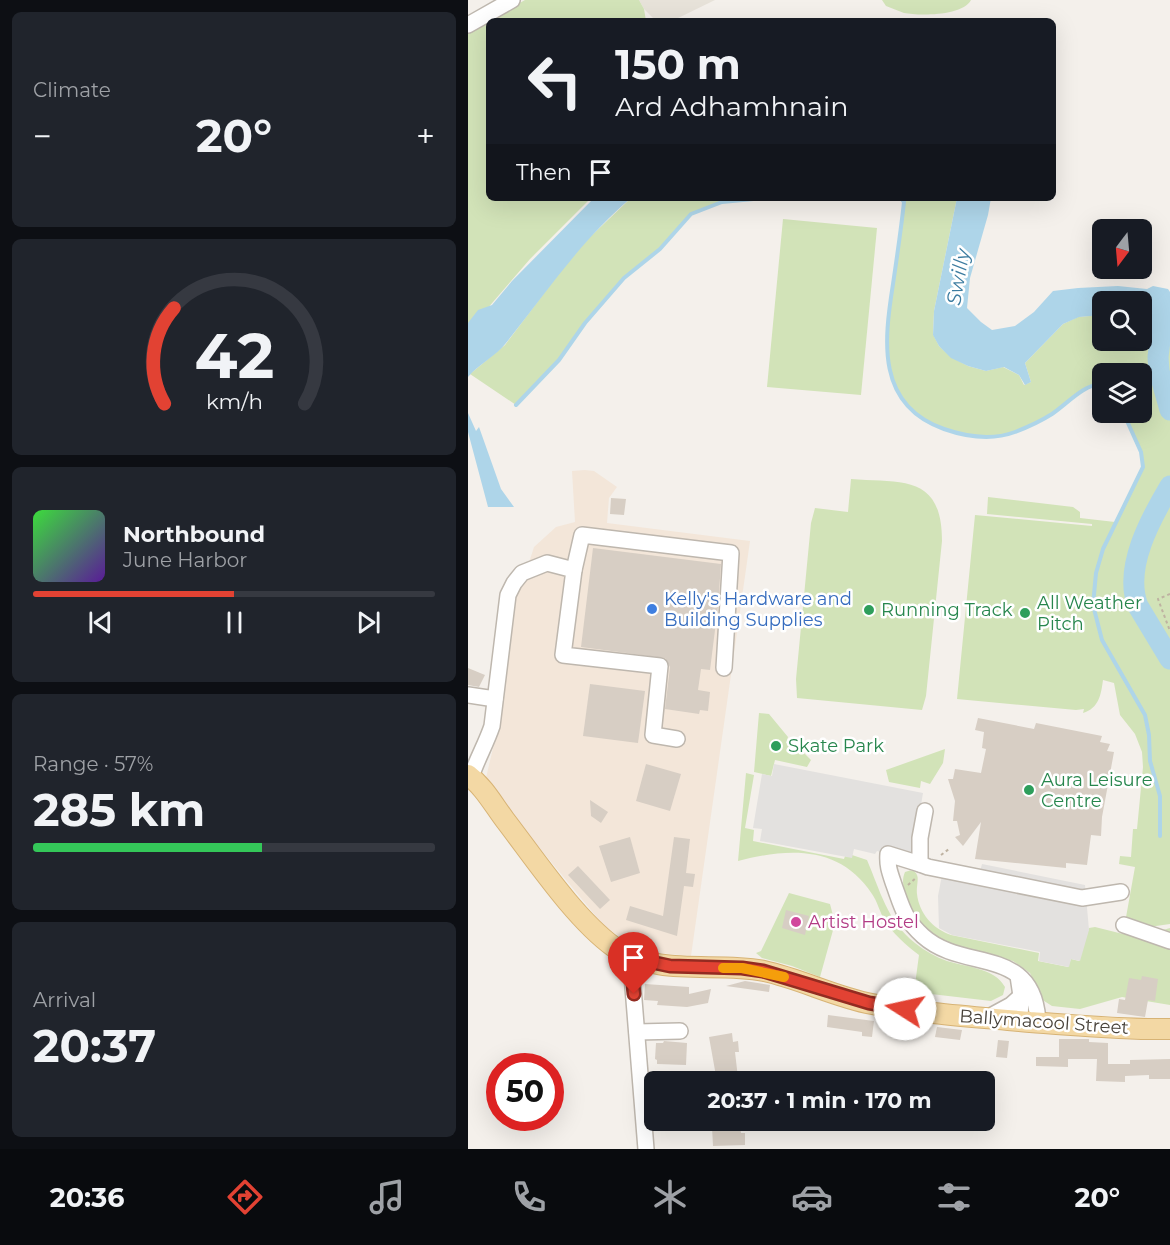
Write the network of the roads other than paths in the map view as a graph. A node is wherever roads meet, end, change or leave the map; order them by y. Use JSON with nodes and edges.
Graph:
{"nodes":[{"id":1,"x":512,"y":0,"type":"edge"},
{"id":2,"x":468,"y":25,"type":"edge"},
{"id":3,"x":574,"y":570,"type":"junction"},
{"id":4,"x":724,"y":668,"type":"dead end"},
{"id":5,"x":468,"y":695,"type":"edge"},
{"id":6,"x":495,"y":699,"type":"junction"},
{"id":7,"x":677,"y":739,"type":"dead end"},
{"id":8,"x":470,"y":776,"type":"edge"},
{"id":9,"x":925,"y":811,"type":"dead end"},
{"id":10,"x":920,"y":864,"type":"junction"},
{"id":11,"x":1121,"y":891,"type":"dead end"},
{"id":12,"x":1124,"y":925,"type":"dead end"},
{"id":13,"x":1170,"y":941,"type":"edge"},
{"id":14,"x":637,"y":959,"type":"junction"},
{"id":15,"x":1018,"y":976,"type":"junction"},
{"id":16,"x":1021,"y":996,"type":"junction"},
{"id":17,"x":987,"y":1018,"type":"junction"},
{"id":18,"x":1029,"y":1022,"type":"junction"},
{"id":19,"x":1170,"y":1029,"type":"edge"},
{"id":20,"x":680,"y":1031,"type":"dead end"},
{"id":21,"x":637,"y":1032,"type":"junction"},
{"id":22,"x":646,"y":1149,"type":"edge"}],
"edges":[{"from":1,"to":2,"type":"street"},
{"from":3,"to":4,"type":"street"},
{"from":3,"to":6,"type":"street"},
{"from":3,"to":7,"type":"street"},
{"from":5,"to":6,"type":"street"},
{"from":6,"to":8,"type":"street"},
{"from":8,"to":14,"type":"main road","name":"Ballymacool Street"},
{"from":9,"to":10,"type":"street"},
{"from":10,"to":11,"type":"street"},
{"from":10,"to":15,"type":"street"},
{"from":12,"to":13,"type":"street"},
{"from":14,"to":17,"type":"main road","name":"Ballymacool Street"},
{"from":14,"to":21,"type":"street"},
{"from":15,"to":16,"type":"street"},
{"from":15,"to":18,"type":"street"},
{"from":16,"to":17,"type":"street"},
{"from":16,"to":18,"type":"street"},
{"from":17,"to":18,"type":"main road","name":"Ballymacool Street"},
{"from":18,"to":19,"type":"main road","name":"Ballymacool Street"},
{"from":20,"to":21,"type":"street"},
{"from":21,"to":22,"type":"street"}]}
